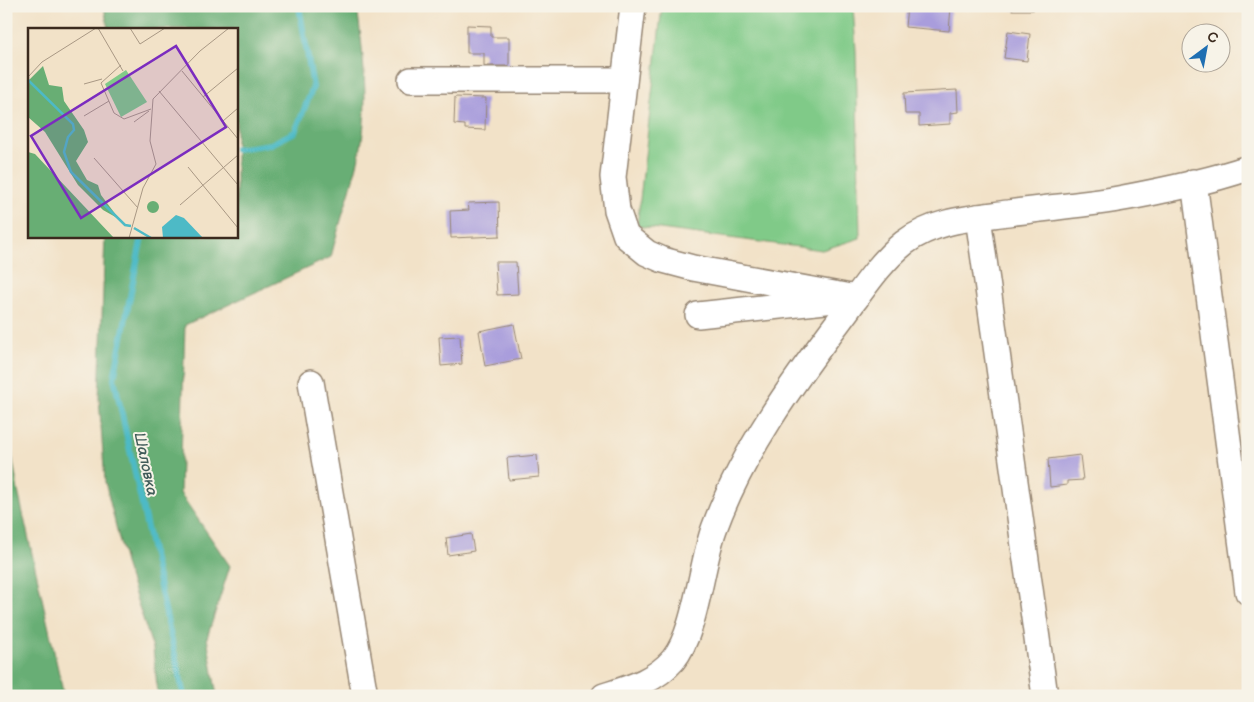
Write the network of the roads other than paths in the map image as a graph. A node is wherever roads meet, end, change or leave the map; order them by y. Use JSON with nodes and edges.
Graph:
{"nodes":[{"id":1,"x":633,"y":6,"type":"edge"},
{"id":2,"x":411,"y":80,"type":"dead end"},
{"id":3,"x":624,"y":80,"type":"junction"},
{"id":4,"x":1248,"y":168,"type":"edge"},
{"id":5,"x":1194,"y":182,"type":"junction"},
{"id":6,"x":978,"y":217,"type":"junction"},
{"id":7,"x":856,"y":298,"type":"junction"},
{"id":8,"x":698,"y":315,"type":"dead end"},
{"id":9,"x":311,"y":382,"type":"dead end"},
{"id":10,"x":1237,"y":422,"type":"edge"},
{"id":11,"x":1248,"y":592,"type":"edge"},
{"id":12,"x":365,"y":696,"type":"edge"},
{"id":13,"x":604,"y":696,"type":"edge"},
{"id":14,"x":1045,"y":696,"type":"edge"}],
"edges":[{"from":1,"to":3,"type":"street"},
{"from":2,"to":3,"type":"street"},
{"from":3,"to":7,"type":"street"},
{"from":4,"to":5,"type":"street"},
{"from":5,"to":6,"type":"street"},
{"from":5,"to":10,"type":"street"},
{"from":6,"to":7,"type":"street"},
{"from":6,"to":14,"type":"street"},
{"from":7,"to":8,"type":"street"},
{"from":7,"to":13,"type":"street"},
{"from":9,"to":12,"type":"street"},
{"from":10,"to":11,"type":"street"}]}
